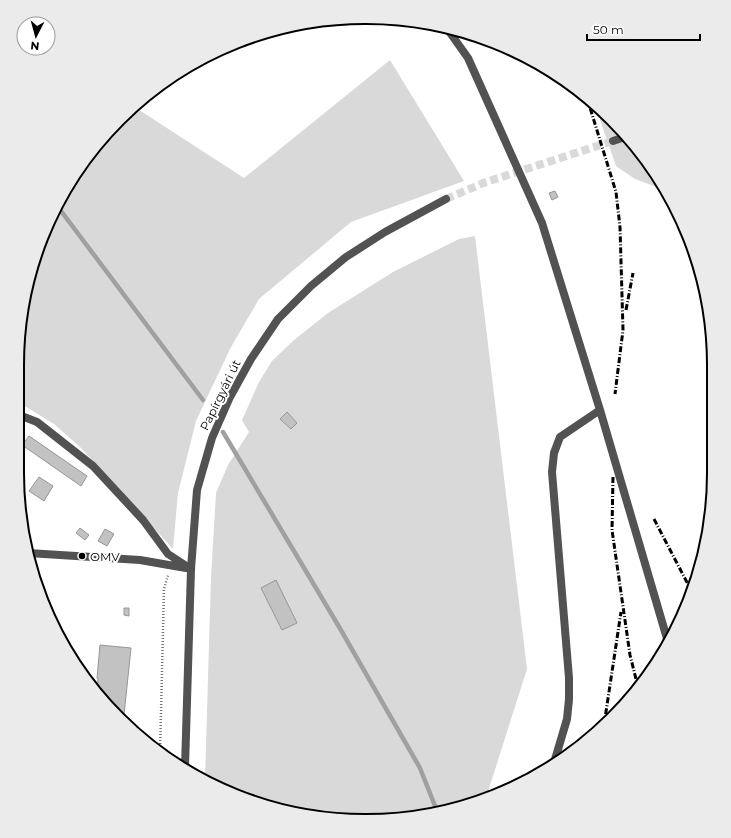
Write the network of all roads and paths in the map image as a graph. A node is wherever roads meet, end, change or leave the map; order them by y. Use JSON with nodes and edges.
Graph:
{"nodes":[{"id":1,"x":452,"y":36,"type":"edge"},
{"id":2,"x":621,"y":138,"type":"edge"},
{"id":3,"x":613,"y":141,"type":"tunnel mouth"},
{"id":4,"x":446,"y":199,"type":"tunnel mouth"},
{"id":5,"x":600,"y":410,"type":"junction"},
{"id":6,"x":24,"y":416,"type":"edge"},
{"id":7,"x":34,"y":553,"type":"edge"},
{"id":8,"x":191,"y":568,"type":"junction"},
{"id":9,"x":169,"y":573,"type":"dead end"},
{"id":10,"x":666,"y":635,"type":"edge"},
{"id":11,"x":160,"y":745,"type":"edge"},
{"id":12,"x":556,"y":755,"type":"edge"},
{"id":13,"x":185,"y":762,"type":"edge"}],
"edges":[{"from":1,"to":5,"type":"street"},
{"from":2,"to":3,"type":"street"},
{"from":4,"to":8,"type":"street","name":"Papírgyári út"},
{"from":5,"to":10,"type":"street"},
{"from":5,"to":12,"type":"street"},
{"from":6,"to":8,"type":"street"},
{"from":7,"to":8,"type":"street"},
{"from":8,"to":13,"type":"street","name":"Papírgyári út"},
{"from":9,"to":11,"type":"path"}]}
